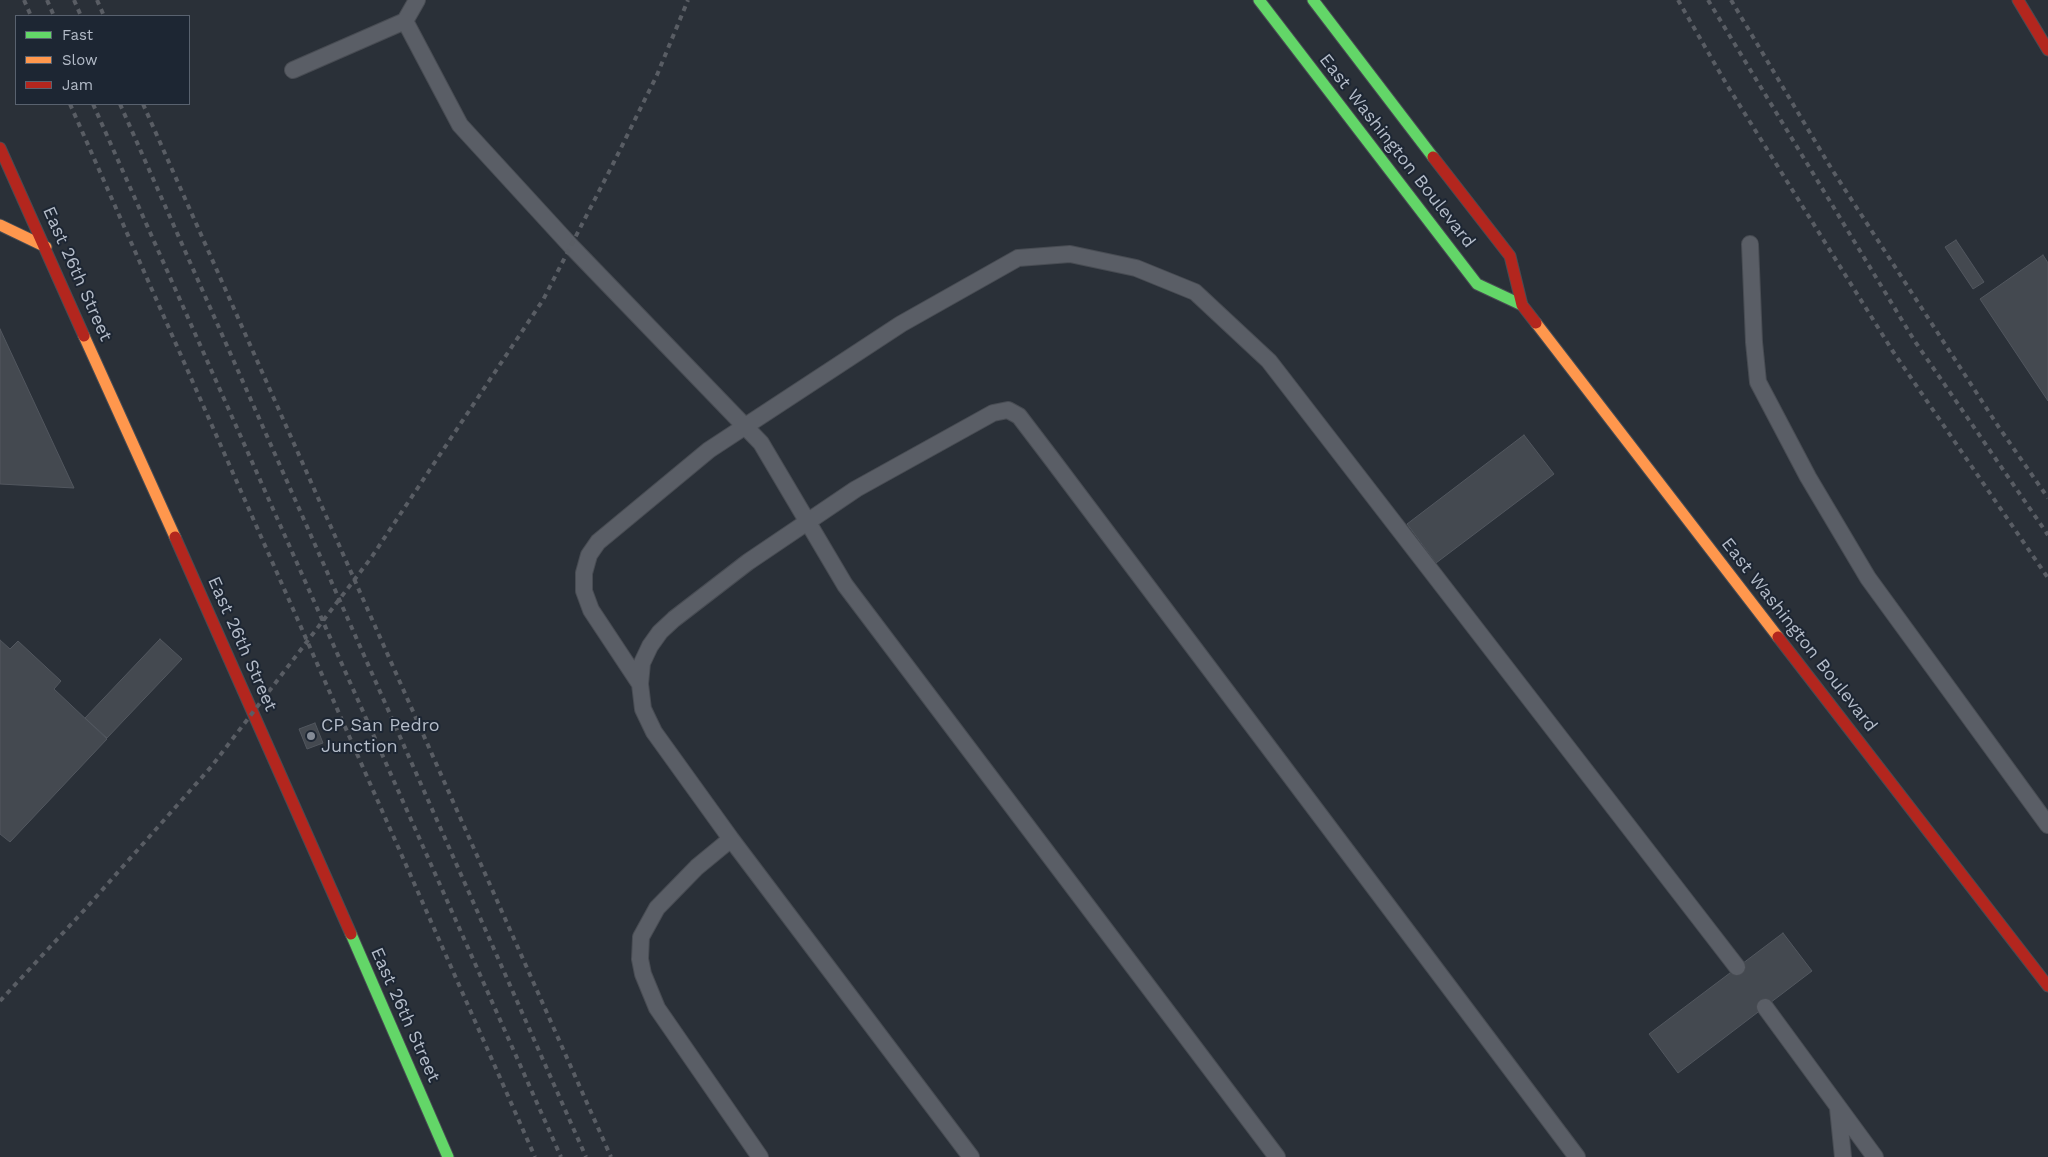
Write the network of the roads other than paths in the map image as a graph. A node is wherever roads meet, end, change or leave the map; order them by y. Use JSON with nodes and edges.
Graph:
{"nodes":[{"id":1,"x":417,"y":0,"type":"edge"},
{"id":2,"x":1259,"y":0,"type":"edge"},
{"id":3,"x":1313,"y":0,"type":"edge"},
{"id":4,"x":2018,"y":0,"type":"edge"},
{"id":5,"x":405,"y":21,"type":"junction"},
{"id":6,"x":2048,"y":50,"type":"edge"},
{"id":7,"x":293,"y":70,"type":"dead end"},
{"id":8,"x":0,"y":148,"type":"edge"},
{"id":9,"x":0,"y":224,"type":"edge"},
{"id":10,"x":1750,"y":244,"type":"dead end"},
{"id":11,"x":46,"y":247,"type":"junction"},
{"id":12,"x":1522,"y":305,"type":"junction"},
{"id":13,"x":746,"y":426,"type":"junction"},
{"id":14,"x":807,"y":522,"type":"junction"},
{"id":15,"x":640,"y":684,"type":"junction"},
{"id":16,"x":2048,"y":825,"type":"edge"},
{"id":17,"x":732,"y":839,"type":"junction"},
{"id":18,"x":1737,"y":967,"type":"dead end"},
{"id":19,"x":2048,"y":986,"type":"edge"},
{"id":20,"x":1765,"y":1007,"type":"dead end"},
{"id":21,"x":1838,"y":1106,"type":"junction"},
{"id":22,"x":448,"y":1157,"type":"edge"},
{"id":23,"x":760,"y":1157,"type":"edge"},
{"id":24,"x":971,"y":1157,"type":"edge"},
{"id":25,"x":1277,"y":1157,"type":"edge"},
{"id":26,"x":1578,"y":1157,"type":"edge"},
{"id":27,"x":1843,"y":1157,"type":"edge"},
{"id":28,"x":1875,"y":1157,"type":"edge"}],
"edges":[{"from":1,"to":5,"type":"lane"},
{"from":2,"to":12,"type":"main road","name":"East Washington Boulevard"},
{"from":3,"to":12,"type":"main road","name":"East Washington Boulevard"},
{"from":4,"to":6,"type":"main road"},
{"from":5,"to":7,"type":"lane"},
{"from":5,"to":13,"type":"lane"},
{"from":8,"to":11,"type":"main road","name":"East 26th Street"},
{"from":9,"to":11,"type":"main road"},
{"from":10,"to":16,"type":"lane"},
{"from":11,"to":22,"type":"main road","name":"East 26th Street"},
{"from":12,"to":19,"type":"main road","name":"East Washington Boulevard"},
{"from":13,"to":14,"type":"lane"},
{"from":13,"to":15,"type":"lane"},
{"from":13,"to":18,"type":"lane"},
{"from":14,"to":15,"type":"lane"},
{"from":14,"to":25,"type":"lane"},
{"from":14,"to":26,"type":"lane"},
{"from":15,"to":17,"type":"lane"},
{"from":17,"to":23,"type":"lane"},
{"from":17,"to":24,"type":"lane"},
{"from":20,"to":21,"type":"lane"},
{"from":21,"to":27,"type":"lane"},
{"from":21,"to":28,"type":"lane"}]}
